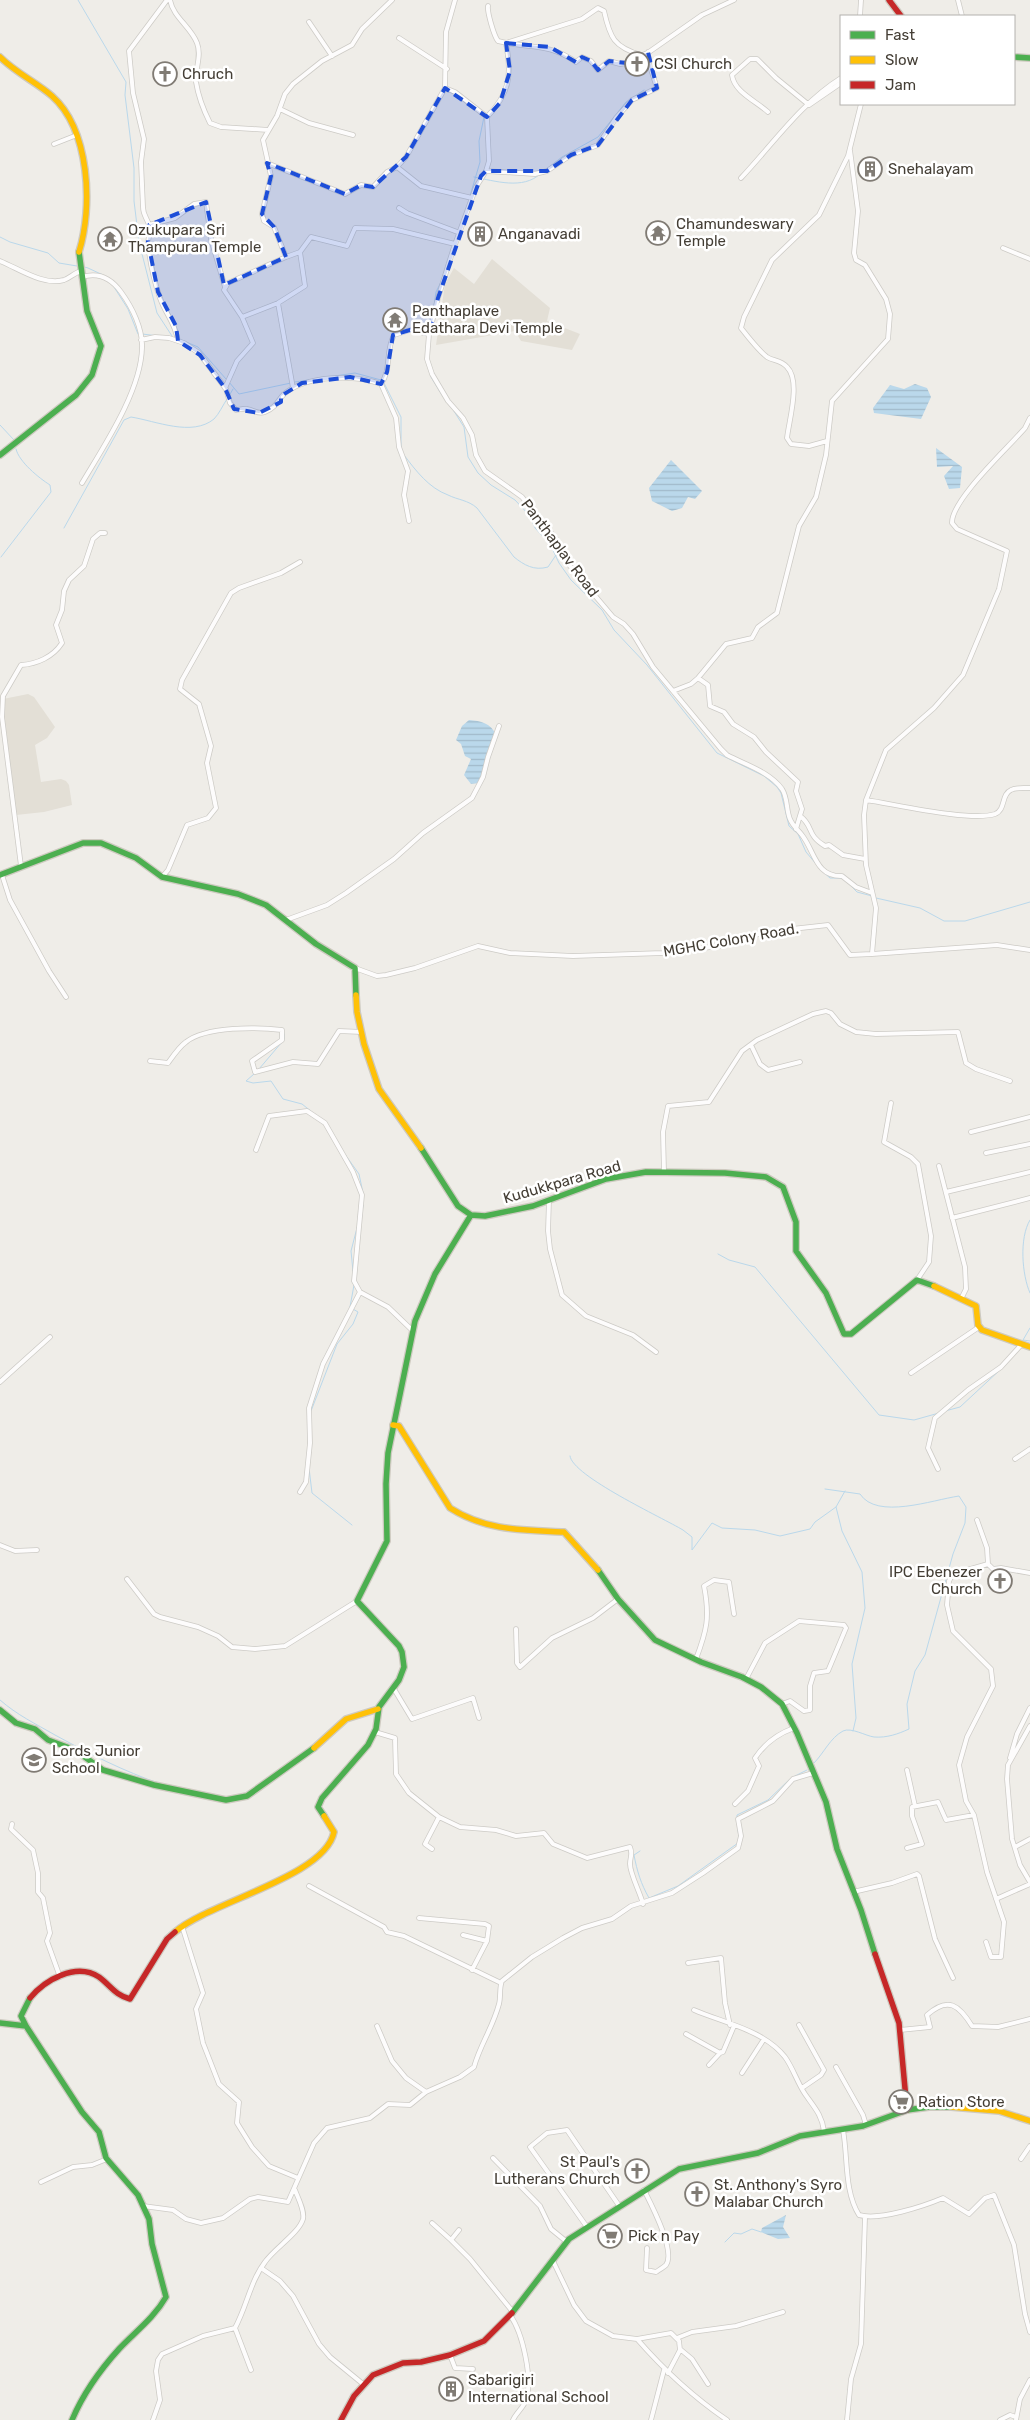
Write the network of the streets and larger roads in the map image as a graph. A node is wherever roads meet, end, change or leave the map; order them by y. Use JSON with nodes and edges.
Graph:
{"nodes":[{"id":1,"x":169,"y":0,"type":"edge"},
{"id":2,"x":392,"y":0,"type":"edge"},
{"id":3,"x":455,"y":0,"type":"edge"},
{"id":4,"x":734,"y":0,"type":"edge"},
{"id":5,"x":861,"y":0,"type":"edge"},
{"id":6,"x":889,"y":0,"type":"edge"},
{"id":7,"x":958,"y":0,"type":"edge"},
{"id":8,"x":488,"y":6,"type":"dead end"},
{"id":9,"x":860,"y":15,"type":"edge"},
{"id":10,"x":900,"y":15,"type":"edge"},
{"id":11,"x":962,"y":15,"type":"edge"},
{"id":12,"x":309,"y":22,"type":"dead end"},
{"id":13,"x":399,"y":38,"type":"dead end"},
{"id":14,"x":506,"y":43,"type":"junction"},
{"id":15,"x":648,"y":52,"type":"junction"},
{"id":16,"x":641,"y":55,"type":"junction"},
{"id":17,"x":332,"y":56,"type":"junction"},
{"id":18,"x":0,"y":57,"type":"edge"},
{"id":19,"x":1015,"y":57,"type":"edge"},
{"id":20,"x":1030,"y":58,"type":"edge"},
{"id":21,"x":447,"y":69,"type":"junction"},
{"id":22,"x":840,"y":79,"type":"edge"},
{"id":23,"x":840,"y":84,"type":"edge"},
{"id":24,"x":445,"y":88,"type":"junction"},
{"id":25,"x":807,"y":104,"type":"junction"},
{"id":26,"x":861,"y":105,"type":"edge"},
{"id":27,"x":280,"y":109,"type":"junction"},
{"id":28,"x":768,"y":112,"type":"dead end"},
{"id":29,"x":487,"y":117,"type":"junction"},
{"id":30,"x":268,"y":130,"type":"junction"},
{"id":31,"x":77,"y":135,"type":"junction"},
{"id":32,"x":353,"y":135,"type":"dead end"},
{"id":33,"x":54,"y":144,"type":"dead end"},
{"id":34,"x":850,"y":150,"type":"junction"},
{"id":35,"x":267,"y":163,"type":"junction"},
{"id":36,"x":397,"y":167,"type":"junction"},
{"id":37,"x":486,"y":171,"type":"junction"},
{"id":38,"x":740,"y":178,"type":"dead end"},
{"id":39,"x":472,"y":198,"type":"junction"},
{"id":40,"x":400,"y":208,"type":"dead end"},
{"id":41,"x":149,"y":225,"type":"junction"},
{"id":42,"x":460,"y":233,"type":"junction"},
{"id":43,"x":455,"y":244,"type":"junction"},
{"id":44,"x":1003,"y":248,"type":"dead end"},
{"id":45,"x":300,"y":252,"type":"junction"},
{"id":46,"x":286,"y":257,"type":"junction"},
{"id":47,"x":1030,"y":259,"type":"edge"},
{"id":48,"x":0,"y":261,"type":"edge"},
{"id":49,"x":81,"y":272,"type":"junction"},
{"id":50,"x":225,"y":287,"type":"junction"},
{"id":51,"x":278,"y":302,"type":"junction"},
{"id":52,"x":242,"y":317,"type":"junction"},
{"id":53,"x":428,"y":334,"type":"junction"},
{"id":54,"x":141,"y":340,"type":"junction"},
{"id":55,"x":178,"y":341,"type":"junction"},
{"id":56,"x":382,"y":382,"type":"junction"},
{"id":57,"x":225,"y":388,"type":"junction"},
{"id":58,"x":294,"y":388,"type":"junction"},
{"id":59,"x":1030,"y":418,"type":"edge"},
{"id":60,"x":827,"y":442,"type":"junction"},
{"id":61,"x":0,"y":455,"type":"edge"},
{"id":62,"x":82,"y":483,"type":"dead end"},
{"id":63,"x":409,"y":521,"type":"dead end"},
{"id":64,"x":105,"y":533,"type":"dead end"},
{"id":65,"x":300,"y":562,"type":"dead end"},
{"id":66,"x":698,"y":678,"type":"junction"},
{"id":67,"x":674,"y":691,"type":"junction"},
{"id":68,"x":1,"y":697,"type":"edge"},
{"id":69,"x":499,"y":726,"type":"dead end"},
{"id":70,"x":1030,"y":788,"type":"edge"},
{"id":71,"x":866,"y":800,"type":"junction"},
{"id":72,"x":800,"y":816,"type":"junction"},
{"id":73,"x":796,"y":829,"type":"junction"},
{"id":74,"x":866,"y":859,"type":"junction"},
{"id":75,"x":21,"y":866,"type":"junction"},
{"id":76,"x":1,"y":875,"type":"edge"},
{"id":77,"x":162,"y":877,"type":"junction"},
{"id":78,"x":873,"y":895,"type":"junction"},
{"id":79,"x":286,"y":920,"type":"junction"},
{"id":80,"x":1030,"y":950,"type":"edge"},
{"id":81,"x":872,"y":954,"type":"junction"},
{"id":82,"x":355,"y":968,"type":"junction"},
{"id":83,"x":66,"y":997,"type":"dead end"},
{"id":84,"x":362,"y":1032,"type":"junction"},
{"id":85,"x":751,"y":1045,"type":"junction"},
{"id":86,"x":150,"y":1061,"type":"dead end"},
{"id":87,"x":800,"y":1062,"type":"dead end"},
{"id":88,"x":1010,"y":1081,"type":"dead end"},
{"id":89,"x":891,"y":1103,"type":"dead end"},
{"id":90,"x":1030,"y":1117,"type":"edge"},
{"id":91,"x":971,"y":1132,"type":"dead end"},
{"id":92,"x":1030,"y":1144,"type":"edge"},
{"id":93,"x":256,"y":1150,"type":"dead end"},
{"id":94,"x":986,"y":1153,"type":"dead end"},
{"id":95,"x":939,"y":1166,"type":"dead end"},
{"id":96,"x":664,"y":1172,"type":"junction"},
{"id":97,"x":1030,"y":1172,"type":"edge"},
{"id":98,"x":946,"y":1192,"type":"junction"},
{"id":99,"x":1030,"y":1198,"type":"edge"},
{"id":100,"x":550,"y":1200,"type":"junction"},
{"id":101,"x":471,"y":1215,"type":"junction"},
{"id":102,"x":952,"y":1218,"type":"junction"},
{"id":103,"x":917,"y":1280,"type":"junction"},
{"id":104,"x":360,"y":1292,"type":"junction"},
{"id":105,"x":961,"y":1300,"type":"junction"},
{"id":106,"x":979,"y":1327,"type":"junction"},
{"id":107,"x":413,"y":1331,"type":"junction"},
{"id":108,"x":50,"y":1337,"type":"dead end"},
{"id":109,"x":1022,"y":1344,"type":"junction"},
{"id":110,"x":1030,"y":1347,"type":"edge"},
{"id":111,"x":656,"y":1352,"type":"dead end"},
{"id":112,"x":911,"y":1374,"type":"dead end"},
{"id":113,"x":0,"y":1382,"type":"edge"},
{"id":114,"x":393,"y":1425,"type":"junction"},
{"id":115,"x":1030,"y":1449,"type":"edge"},
{"id":116,"x":1015,"y":1459,"type":"dead end"},
{"id":117,"x":938,"y":1469,"type":"dead end"},
{"id":118,"x":300,"y":1492,"type":"dead end"},
{"id":119,"x":977,"y":1520,"type":"dead end"},
{"id":120,"x":0,"y":1545,"type":"edge"},
{"id":121,"x":37,"y":1550,"type":"dead end"},
{"id":122,"x":988,"y":1564,"type":"junction"},
{"id":123,"x":1030,"y":1573,"type":"edge"},
{"id":124,"x":127,"y":1579,"type":"dead end"},
{"id":125,"x":618,"y":1599,"type":"junction"},
{"id":126,"x":356,"y":1601,"type":"junction"},
{"id":127,"x":734,"y":1614,"type":"dead end"},
{"id":128,"x":516,"y":1629,"type":"dead end"},
{"id":129,"x":696,"y":1659,"type":"junction"},
{"id":130,"x":746,"y":1680,"type":"junction"},
{"id":131,"x":394,"y":1689,"type":"junction"},
{"id":132,"x":782,"y":1704,"type":"junction"},
{"id":133,"x":1030,"y":1708,"type":"edge"},
{"id":134,"x":378,"y":1709,"type":"junction"},
{"id":135,"x":0,"y":1710,"type":"edge"},
{"id":136,"x":479,"y":1718,"type":"dead end"},
{"id":137,"x":1030,"y":1726,"type":"edge"},
{"id":138,"x":794,"y":1728,"type":"junction"},
{"id":139,"x":374,"y":1732,"type":"junction"},
{"id":140,"x":1008,"y":1765,"type":"junction"},
{"id":141,"x":907,"y":1770,"type":"dead end"},
{"id":142,"x":813,"y":1773,"type":"junction"},
{"id":143,"x":735,"y":1804,"type":"dead end"},
{"id":144,"x":915,"y":1806,"type":"junction"},
{"id":145,"x":974,"y":1815,"type":"junction"},
{"id":146,"x":439,"y":1817,"type":"junction"},
{"id":147,"x":12,"y":1824,"type":"dead end"},
{"id":148,"x":1030,"y":1839,"type":"edge"},
{"id":149,"x":1015,"y":1846,"type":"junction"},
{"id":150,"x":907,"y":1848,"type":"dead end"},
{"id":151,"x":432,"y":1849,"type":"dead end"},
{"id":152,"x":1030,"y":1883,"type":"edge"},
{"id":153,"x":309,"y":1886,"type":"dead end"},
{"id":154,"x":853,"y":1892,"type":"junction"},
{"id":155,"x":996,"y":1900,"type":"junction"},
{"id":156,"x":643,"y":1904,"type":"junction"},
{"id":157,"x":419,"y":1918,"type":"dead end"},
{"id":158,"x":182,"y":1926,"type":"junction"},
{"id":159,"x":463,"y":1935,"type":"dead end"},
{"id":160,"x":487,"y":1941,"type":"junction"},
{"id":161,"x":986,"y":1942,"type":"dead end"},
{"id":162,"x":688,"y":1963,"type":"dead end"},
{"id":163,"x":472,"y":1970,"type":"junction"},
{"id":164,"x":60,"y":1977,"type":"junction"},
{"id":165,"x":953,"y":1978,"type":"dead end"},
{"id":166,"x":501,"y":1983,"type":"junction"},
{"id":167,"x":694,"y":2010,"type":"dead end"},
{"id":168,"x":1030,"y":2019,"type":"edge"},
{"id":169,"x":0,"y":2023,"type":"edge"},
{"id":170,"x":798,"y":2025,"type":"dead end"},
{"id":171,"x":26,"y":2026,"type":"junction"},
{"id":172,"x":378,"y":2026,"type":"dead end"},
{"id":173,"x":732,"y":2026,"type":"junction"},
{"id":174,"x":900,"y":2030,"type":"junction"},
{"id":175,"x":686,"y":2034,"type":"dead end"},
{"id":176,"x":764,"y":2039,"type":"junction"},
{"id":177,"x":721,"y":2052,"type":"junction"},
{"id":178,"x":709,"y":2065,"type":"dead end"},
{"id":179,"x":836,"y":2067,"type":"dead end"},
{"id":180,"x":742,"y":2073,"type":"dead end"},
{"id":181,"x":802,"y":2088,"type":"junction"},
{"id":182,"x":426,"y":2092,"type":"junction"},
{"id":183,"x":907,"y":2110,"type":"junction"},
{"id":184,"x":1030,"y":2121,"type":"edge"},
{"id":185,"x":866,"y":2125,"type":"junction"},
{"id":186,"x":843,"y":2130,"type":"junction"},
{"id":187,"x":824,"y":2131,"type":"junction"},
{"id":188,"x":1030,"y":2146,"type":"edge"},
{"id":189,"x":493,"y":2158,"type":"dead end"},
{"id":190,"x":107,"y":2159,"type":"junction"},
{"id":191,"x":1021,"y":2159,"type":"dead end"},
{"id":192,"x":298,"y":2178,"type":"junction"},
{"id":193,"x":42,"y":2182,"type":"dead end"},
{"id":194,"x":294,"y":2188,"type":"junction"},
{"id":195,"x":644,"y":2190,"type":"junction"},
{"id":196,"x":143,"y":2206,"type":"junction"},
{"id":197,"x":620,"y":2207,"type":"junction"},
{"id":198,"x":865,"y":2217,"type":"junction"},
{"id":199,"x":432,"y":2223,"type":"dead end"},
{"id":200,"x":587,"y":2227,"type":"junction"},
{"id":201,"x":459,"y":2230,"type":"dead end"},
{"id":202,"x":451,"y":2240,"type":"junction"},
{"id":203,"x":567,"y":2242,"type":"junction"},
{"id":204,"x":647,"y":2248,"type":"dead end"},
{"id":205,"x":552,"y":2261,"type":"junction"},
{"id":206,"x":261,"y":2268,"type":"junction"},
{"id":207,"x":783,"y":2312,"type":"dead end"},
{"id":208,"x":511,"y":2313,"type":"junction"},
{"id":209,"x":235,"y":2328,"type":"junction"},
{"id":210,"x":1030,"y":2332,"type":"edge"},
{"id":211,"x":677,"y":2338,"type":"junction"},
{"id":212,"x":637,"y":2339,"type":"junction"},
{"id":213,"x":680,"y":2348,"type":"junction"},
{"id":214,"x":450,"y":2355,"type":"junction"},
{"id":215,"x":473,"y":2369,"type":"dead end"},
{"id":216,"x":251,"y":2370,"type":"dead end"},
{"id":217,"x":666,"y":2372,"type":"junction"},
{"id":218,"x":1030,"y":2380,"type":"edge"},
{"id":219,"x":363,"y":2384,"type":"junction"},
{"id":220,"x":708,"y":2384,"type":"dead end"},
{"id":221,"x":1017,"y":2417,"type":"edge"},
{"id":222,"x":72,"y":2420,"type":"edge"},
{"id":223,"x":153,"y":2420,"type":"edge"},
{"id":224,"x":341,"y":2420,"type":"edge"},
{"id":225,"x":513,"y":2420,"type":"edge"},
{"id":226,"x":651,"y":2420,"type":"edge"},
{"id":227,"x":727,"y":2420,"type":"edge"},
{"id":228,"x":847,"y":2420,"type":"edge"},
{"id":229,"x":1000,"y":2420,"type":"edge"},
{"id":230,"x":1021,"y":2420,"type":"edge"}],
"edges":[{"from":1,"to":30,"type":"street"},
{"from":1,"to":41,"type":"street"},
{"from":2,"to":17,"type":"street"},
{"from":3,"to":21,"type":"street"},
{"from":4,"to":15,"type":"street"},
{"from":5,"to":9,"type":"street"},
{"from":6,"to":10,"type":"street"},
{"from":7,"to":11,"type":"street"},
{"from":8,"to":14,"type":"street"},
{"from":12,"to":17,"type":"street"},
{"from":13,"to":21,"type":"street"},
{"from":14,"to":16,"type":"street"},
{"from":14,"to":16,"type":"street"},
{"from":14,"to":29,"type":"street"},
{"from":15,"to":16,"type":"street"},
{"from":15,"to":37,"type":"street"},
{"from":17,"to":27,"type":"street"},
{"from":18,"to":31,"type":"street"},
{"from":19,"to":20,"type":"street"},
{"from":21,"to":24,"type":"street"},
{"from":22,"to":25,"type":"street"},
{"from":23,"to":25,"type":"street"},
{"from":24,"to":29,"type":"street"},
{"from":24,"to":36,"type":"street"},
{"from":25,"to":28,"type":"street"},
{"from":25,"to":38,"type":"street"},
{"from":26,"to":34,"type":"street"},
{"from":27,"to":30,"type":"street"},
{"from":27,"to":32,"type":"street"},
{"from":29,"to":37,"type":"street"},
{"from":30,"to":35,"type":"street"},
{"from":31,"to":33,"type":"street"},
{"from":31,"to":49,"type":"street"},
{"from":34,"to":60,"type":"street"},
{"from":34,"to":60,"type":"street"},
{"from":35,"to":36,"type":"street"},
{"from":35,"to":46,"type":"street"},
{"from":36,"to":39,"type":"street"},
{"from":37,"to":39,"type":"street","name":"Panthaplav Road"},
{"from":39,"to":42,"type":"street","name":"Panthaplav Road"},
{"from":40,"to":42,"type":"street"},
{"from":41,"to":50,"type":"street"},
{"from":41,"to":55,"type":"street"},
{"from":42,"to":43,"type":"street","name":"Panthaplav Road"},
{"from":43,"to":45,"type":"street"},
{"from":43,"to":53,"type":"street","name":"Panthaplav Road"},
{"from":44,"to":47,"type":"street"},
{"from":45,"to":46,"type":"street"},
{"from":45,"to":51,"type":"street"},
{"from":46,"to":50,"type":"street"},
{"from":48,"to":49,"type":"street"},
{"from":49,"to":54,"type":"street"},
{"from":49,"to":61,"type":"street"},
{"from":50,"to":52,"type":"street"},
{"from":51,"to":52,"type":"street"},
{"from":51,"to":58,"type":"street"},
{"from":52,"to":57,"type":"street"},
{"from":53,"to":56,"type":"street"},
{"from":53,"to":67,"type":"street","name":"Panthaplav Road"},
{"from":54,"to":55,"type":"street"},
{"from":54,"to":62,"type":"street"},
{"from":55,"to":57,"type":"street"},
{"from":56,"to":58,"type":"street"},
{"from":56,"to":63,"type":"street"},
{"from":57,"to":58,"type":"street"},
{"from":59,"to":71,"type":"street"},
{"from":60,"to":66,"type":"street"},
{"from":64,"to":68,"type":"street"},
{"from":65,"to":77,"type":"street"},
{"from":66,"to":67,"type":"street"},
{"from":66,"to":72,"type":"street"},
{"from":67,"to":73,"type":"street","name":"Panthaplav Road"},
{"from":68,"to":75,"type":"street"},
{"from":69,"to":79,"type":"street"},
{"from":70,"to":71,"type":"street"},
{"from":71,"to":74,"type":"street"},
{"from":72,"to":73,"type":"street"},
{"from":72,"to":74,"type":"street"},
{"from":73,"to":78,"type":"street","name":"Panthaplav Road"},
{"from":74,"to":78,"type":"street"},
{"from":75,"to":76,"type":"street"},
{"from":75,"to":77,"type":"street"},
{"from":76,"to":83,"type":"street"},
{"from":77,"to":79,"type":"street"},
{"from":78,"to":81,"type":"street"},
{"from":79,"to":82,"type":"street"},
{"from":80,"to":81,"type":"street"},
{"from":81,"to":82,"type":"street","name":"MGHC Colony Road."},
{"from":82,"to":84,"type":"street"},
{"from":84,"to":86,"type":"street"},
{"from":84,"to":101,"type":"street"},
{"from":85,"to":87,"type":"street"},
{"from":85,"to":88,"type":"street"},
{"from":85,"to":96,"type":"street"},
{"from":89,"to":103,"type":"street"},
{"from":90,"to":91,"type":"street"},
{"from":92,"to":94,"type":"street"},
{"from":93,"to":104,"type":"street"},
{"from":95,"to":98,"type":"street"},
{"from":96,"to":100,"type":"street","name":"Kudukkpara Road"},
{"from":96,"to":103,"type":"street","name":"Kudukkpara Road"},
{"from":97,"to":98,"type":"street"},
{"from":98,"to":102,"type":"street"},
{"from":99,"to":102,"type":"street"},
{"from":100,"to":101,"type":"street","name":"Kudukkpara Road"},
{"from":100,"to":111,"type":"street"},
{"from":101,"to":107,"type":"street"},
{"from":102,"to":105,"type":"street"},
{"from":103,"to":105,"type":"street"},
{"from":104,"to":107,"type":"street"},
{"from":104,"to":118,"type":"street"},
{"from":105,"to":106,"type":"street"},
{"from":106,"to":109,"type":"street"},
{"from":106,"to":112,"type":"street"},
{"from":107,"to":114,"type":"street"},
{"from":108,"to":113,"type":"street"},
{"from":109,"to":110,"type":"street"},
{"from":109,"to":117,"type":"street"},
{"from":114,"to":125,"type":"street"},
{"from":114,"to":126,"type":"street"},
{"from":115,"to":116,"type":"street"},
{"from":119,"to":122,"type":"street"},
{"from":120,"to":121,"type":"street"},
{"from":122,"to":123,"type":"street"},
{"from":122,"to":145,"type":"street"},
{"from":124,"to":126,"type":"street"},
{"from":125,"to":128,"type":"street"},
{"from":125,"to":129,"type":"street"},
{"from":126,"to":131,"type":"street"},
{"from":127,"to":129,"type":"street"},
{"from":129,"to":130,"type":"street"},
{"from":130,"to":132,"type":"street"},
{"from":130,"to":132,"type":"street"},
{"from":131,"to":134,"type":"street"},
{"from":131,"to":136,"type":"street"},
{"from":132,"to":138,"type":"street"},
{"from":133,"to":140,"type":"street"},
{"from":134,"to":135,"type":"street"},
{"from":134,"to":139,"type":"street"},
{"from":137,"to":140,"type":"street"},
{"from":138,"to":142,"type":"street"},
{"from":138,"to":143,"type":"street"},
{"from":139,"to":146,"type":"street"},
{"from":139,"to":158,"type":"street"},
{"from":140,"to":149,"type":"street"},
{"from":141,"to":144,"type":"street"},
{"from":142,"to":154,"type":"street"},
{"from":142,"to":156,"type":"street"},
{"from":144,"to":145,"type":"street"},
{"from":144,"to":150,"type":"street"},
{"from":145,"to":155,"type":"street"},
{"from":146,"to":151,"type":"street"},
{"from":146,"to":156,"type":"street"},
{"from":147,"to":164,"type":"street"},
{"from":148,"to":149,"type":"street"},
{"from":149,"to":152,"type":"street"},
{"from":152,"to":155,"type":"street"},
{"from":153,"to":163,"type":"street"},
{"from":154,"to":165,"type":"street"},
{"from":154,"to":174,"type":"street"},
{"from":155,"to":161,"type":"street"},
{"from":156,"to":166,"type":"street"},
{"from":157,"to":160,"type":"street"},
{"from":158,"to":164,"type":"street"},
{"from":158,"to":192,"type":"street"},
{"from":159,"to":160,"type":"street"},
{"from":160,"to":163,"type":"street"},
{"from":162,"to":173,"type":"street"},
{"from":163,"to":166,"type":"street"},
{"from":164,"to":171,"type":"street"},
{"from":166,"to":182,"type":"street"},
{"from":167,"to":173,"type":"street"},
{"from":168,"to":174,"type":"street"},
{"from":169,"to":171,"type":"street"},
{"from":170,"to":181,"type":"street"},
{"from":171,"to":190,"type":"street"},
{"from":172,"to":182,"type":"street"},
{"from":173,"to":176,"type":"street"},
{"from":173,"to":177,"type":"street"},
{"from":174,"to":183,"type":"street"},
{"from":175,"to":177,"type":"street"},
{"from":176,"to":180,"type":"street"},
{"from":176,"to":181,"type":"street"},
{"from":177,"to":178,"type":"street"},
{"from":179,"to":185,"type":"street"},
{"from":181,"to":187,"type":"street"},
{"from":182,"to":192,"type":"street"},
{"from":183,"to":184,"type":"street"},
{"from":183,"to":185,"type":"street"},
{"from":185,"to":186,"type":"street"},
{"from":186,"to":187,"type":"street"},
{"from":186,"to":198,"type":"street"},
{"from":187,"to":195,"type":"street"},
{"from":188,"to":191,"type":"street"},
{"from":189,"to":203,"type":"street"},
{"from":190,"to":193,"type":"street"},
{"from":190,"to":196,"type":"street"},
{"from":192,"to":194,"type":"street"},
{"from":194,"to":196,"type":"street"},
{"from":194,"to":206,"type":"street"},
{"from":195,"to":197,"type":"street"},
{"from":195,"to":204,"type":"street"},
{"from":196,"to":222,"type":"street"},
{"from":197,"to":200,"type":"street"},
{"from":197,"to":200,"type":"street"},
{"from":198,"to":210,"type":"street"},
{"from":198,"to":228,"type":"street"},
{"from":199,"to":202,"type":"street"},
{"from":200,"to":203,"type":"street"},
{"from":201,"to":202,"type":"street"},
{"from":202,"to":208,"type":"street"},
{"from":203,"to":205,"type":"street"},
{"from":205,"to":208,"type":"street"},
{"from":205,"to":212,"type":"street"},
{"from":206,"to":209,"type":"street"},
{"from":206,"to":219,"type":"street"},
{"from":207,"to":211,"type":"street"},
{"from":208,"to":214,"type":"street"},
{"from":208,"to":225,"type":"street"},
{"from":209,"to":216,"type":"street"},
{"from":209,"to":223,"type":"street"},
{"from":211,"to":212,"type":"street"},
{"from":211,"to":213,"type":"street"},
{"from":212,"to":217,"type":"street"},
{"from":213,"to":217,"type":"street"},
{"from":213,"to":220,"type":"street"},
{"from":214,"to":215,"type":"street"},
{"from":214,"to":219,"type":"street"},
{"from":217,"to":226,"type":"street"},
{"from":217,"to":227,"type":"street"},
{"from":218,"to":221,"type":"street"},
{"from":219,"to":224,"type":"street"},
{"from":221,"to":229,"type":"street"},
{"from":221,"to":230,"type":"street"}]}
